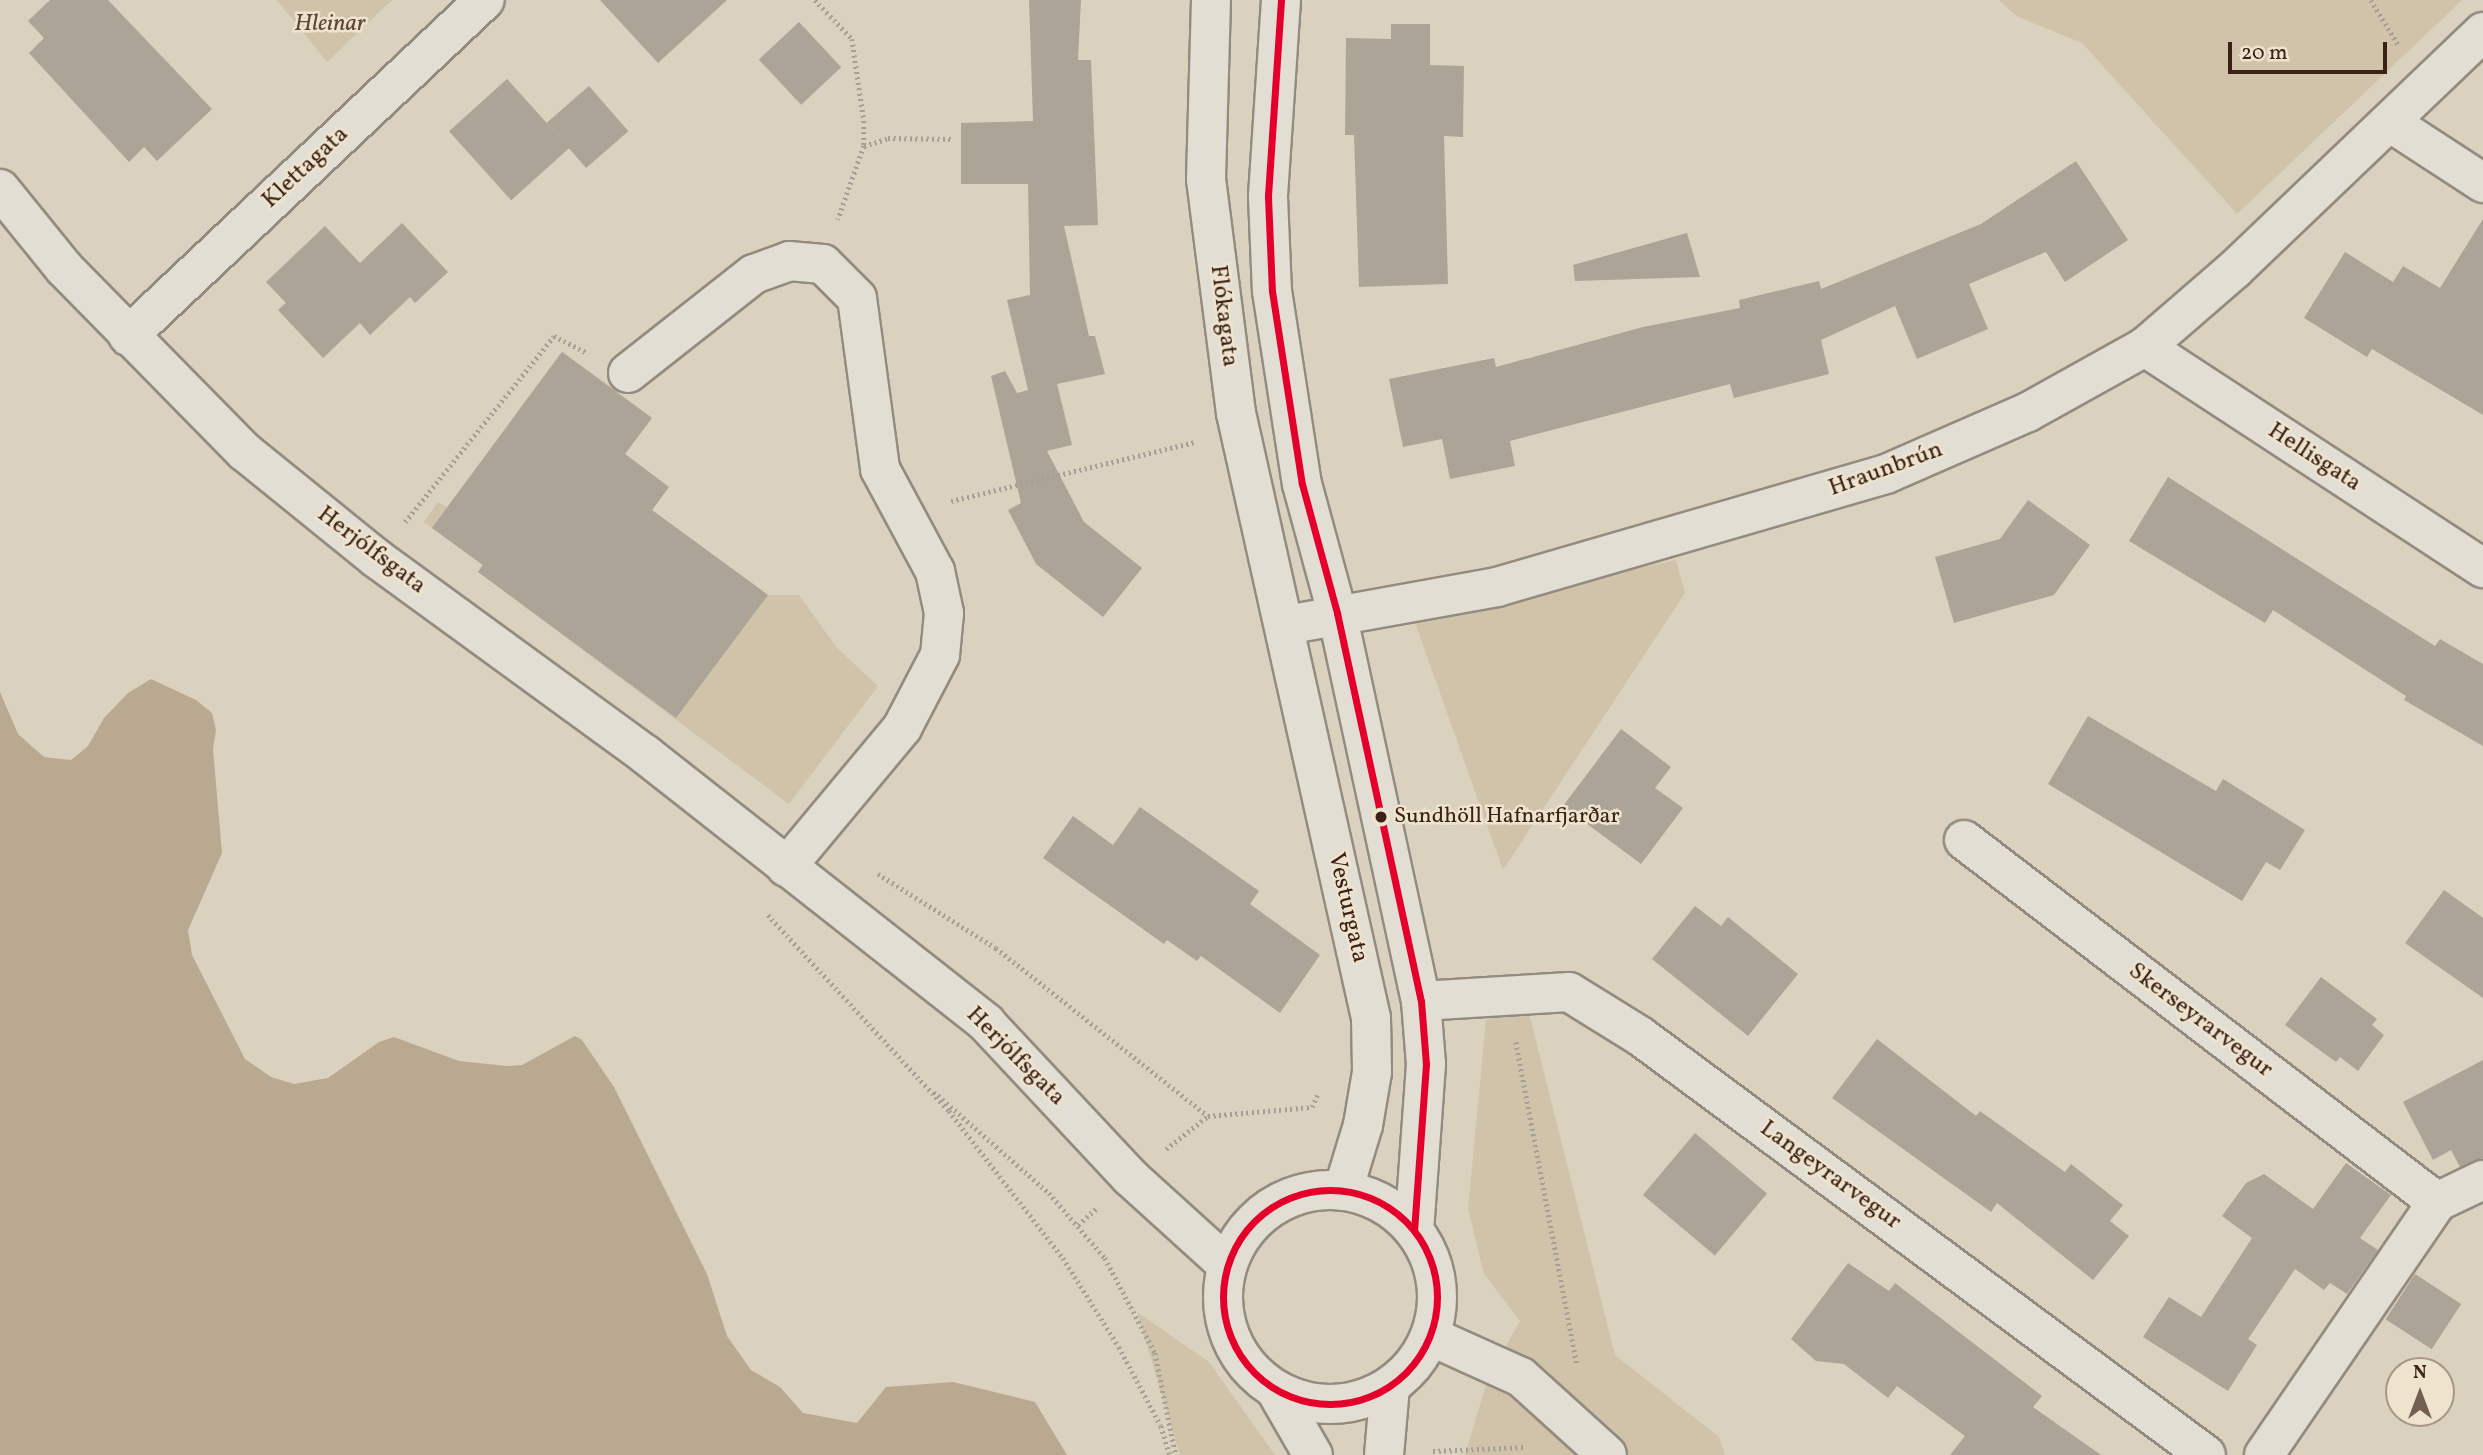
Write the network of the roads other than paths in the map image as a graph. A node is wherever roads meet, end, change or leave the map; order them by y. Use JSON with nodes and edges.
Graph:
{"nodes":[{"id":1,"x":485,"y":0,"type":"edge"},
{"id":2,"x":1211,"y":0,"type":"edge"},
{"id":3,"x":1281,"y":0,"type":"edge"},
{"id":4,"x":2483,"y":32,"type":"edge"},
{"id":5,"x":2390,"y":123,"type":"junction"},
{"id":6,"x":2483,"y":183,"type":"edge"},
{"id":7,"x":0,"y":189,"type":"edge"},
{"id":8,"x":128,"y":336,"type":"junction"},
{"id":9,"x":2145,"y":347,"type":"junction"},
{"id":10,"x":628,"y":373,"type":"road end"},
{"id":11,"x":2483,"y":568,"type":"edge"},
{"id":12,"x":1337,"y":613,"type":"junction"},
{"id":13,"x":1286,"y":625,"type":"junction"},
{"id":14,"x":1964,"y":840,"type":"dead end"},
{"id":15,"x":786,"y":867,"type":"junction"},
{"id":16,"x":1421,"y":1001,"type":"junction"},
{"id":17,"x":2483,"y":1180,"type":"edge"},
{"id":18,"x":1343,"y":1191,"type":"junction"},
{"id":19,"x":2437,"y":1202,"type":"junction"},
{"id":20,"x":1414,"y":1230,"type":"junction"},
{"id":21,"x":1227,"y":1265,"type":"junction"},
{"id":22,"x":1430,"y":1336,"type":"junction"},
{"id":23,"x":1390,"y":1387,"type":"junction"},
{"id":24,"x":1275,"y":1389,"type":"junction"},
{"id":25,"x":1600,"y":1450,"type":"edge"},
{"id":26,"x":1384,"y":1454,"type":"edge"},
{"id":27,"x":1313,"y":1455,"type":"edge"},
{"id":28,"x":2206,"y":1455,"type":"edge"},
{"id":29,"x":2264,"y":1455,"type":"edge"}],
"edges":[{"from":1,"to":8,"type":"street","name":"Klettagata"},
{"from":2,"to":13,"type":"street","name":"Flókagata"},
{"from":3,"to":12,"type":"street"},
{"from":4,"to":5,"type":"street","name":"Hraunbrún"},
{"from":5,"to":6,"type":"street"},
{"from":5,"to":9,"type":"street","name":"Hraunbrún"},
{"from":7,"to":8,"type":"street","name":"Herjólfsgata"},
{"from":8,"to":15,"type":"street","name":"Herjólfsgata"},
{"from":9,"to":11,"type":"street","name":"Hellisgata"},
{"from":9,"to":12,"type":"street","name":"Hraunbrún"},
{"from":10,"to":15,"type":"street"},
{"from":12,"to":13,"type":"street","name":"Hraunbrún"},
{"from":12,"to":16,"type":"street","name":"Vesturgata"},
{"from":13,"to":18,"type":"street","name":"Vesturgata"},
{"from":14,"to":19,"type":"street","name":"Skerseyrarvegur"},
{"from":15,"to":21,"type":"street","name":"Herjólfsgata"},
{"from":16,"to":20,"type":"street","name":"Vesturgata"},
{"from":16,"to":28,"type":"street","name":"Langeyrarvegur"},
{"from":17,"to":19,"type":"street"},
{"from":18,"to":20,"type":"street"},
{"from":18,"to":21,"type":"street"},
{"from":19,"to":29,"type":"street"},
{"from":20,"to":22,"type":"street"},
{"from":21,"to":24,"type":"street"},
{"from":22,"to":23,"type":"street"},
{"from":22,"to":25,"type":"street"},
{"from":23,"to":24,"type":"street"},
{"from":23,"to":26,"type":"street"},
{"from":24,"to":27,"type":"street"}]}
